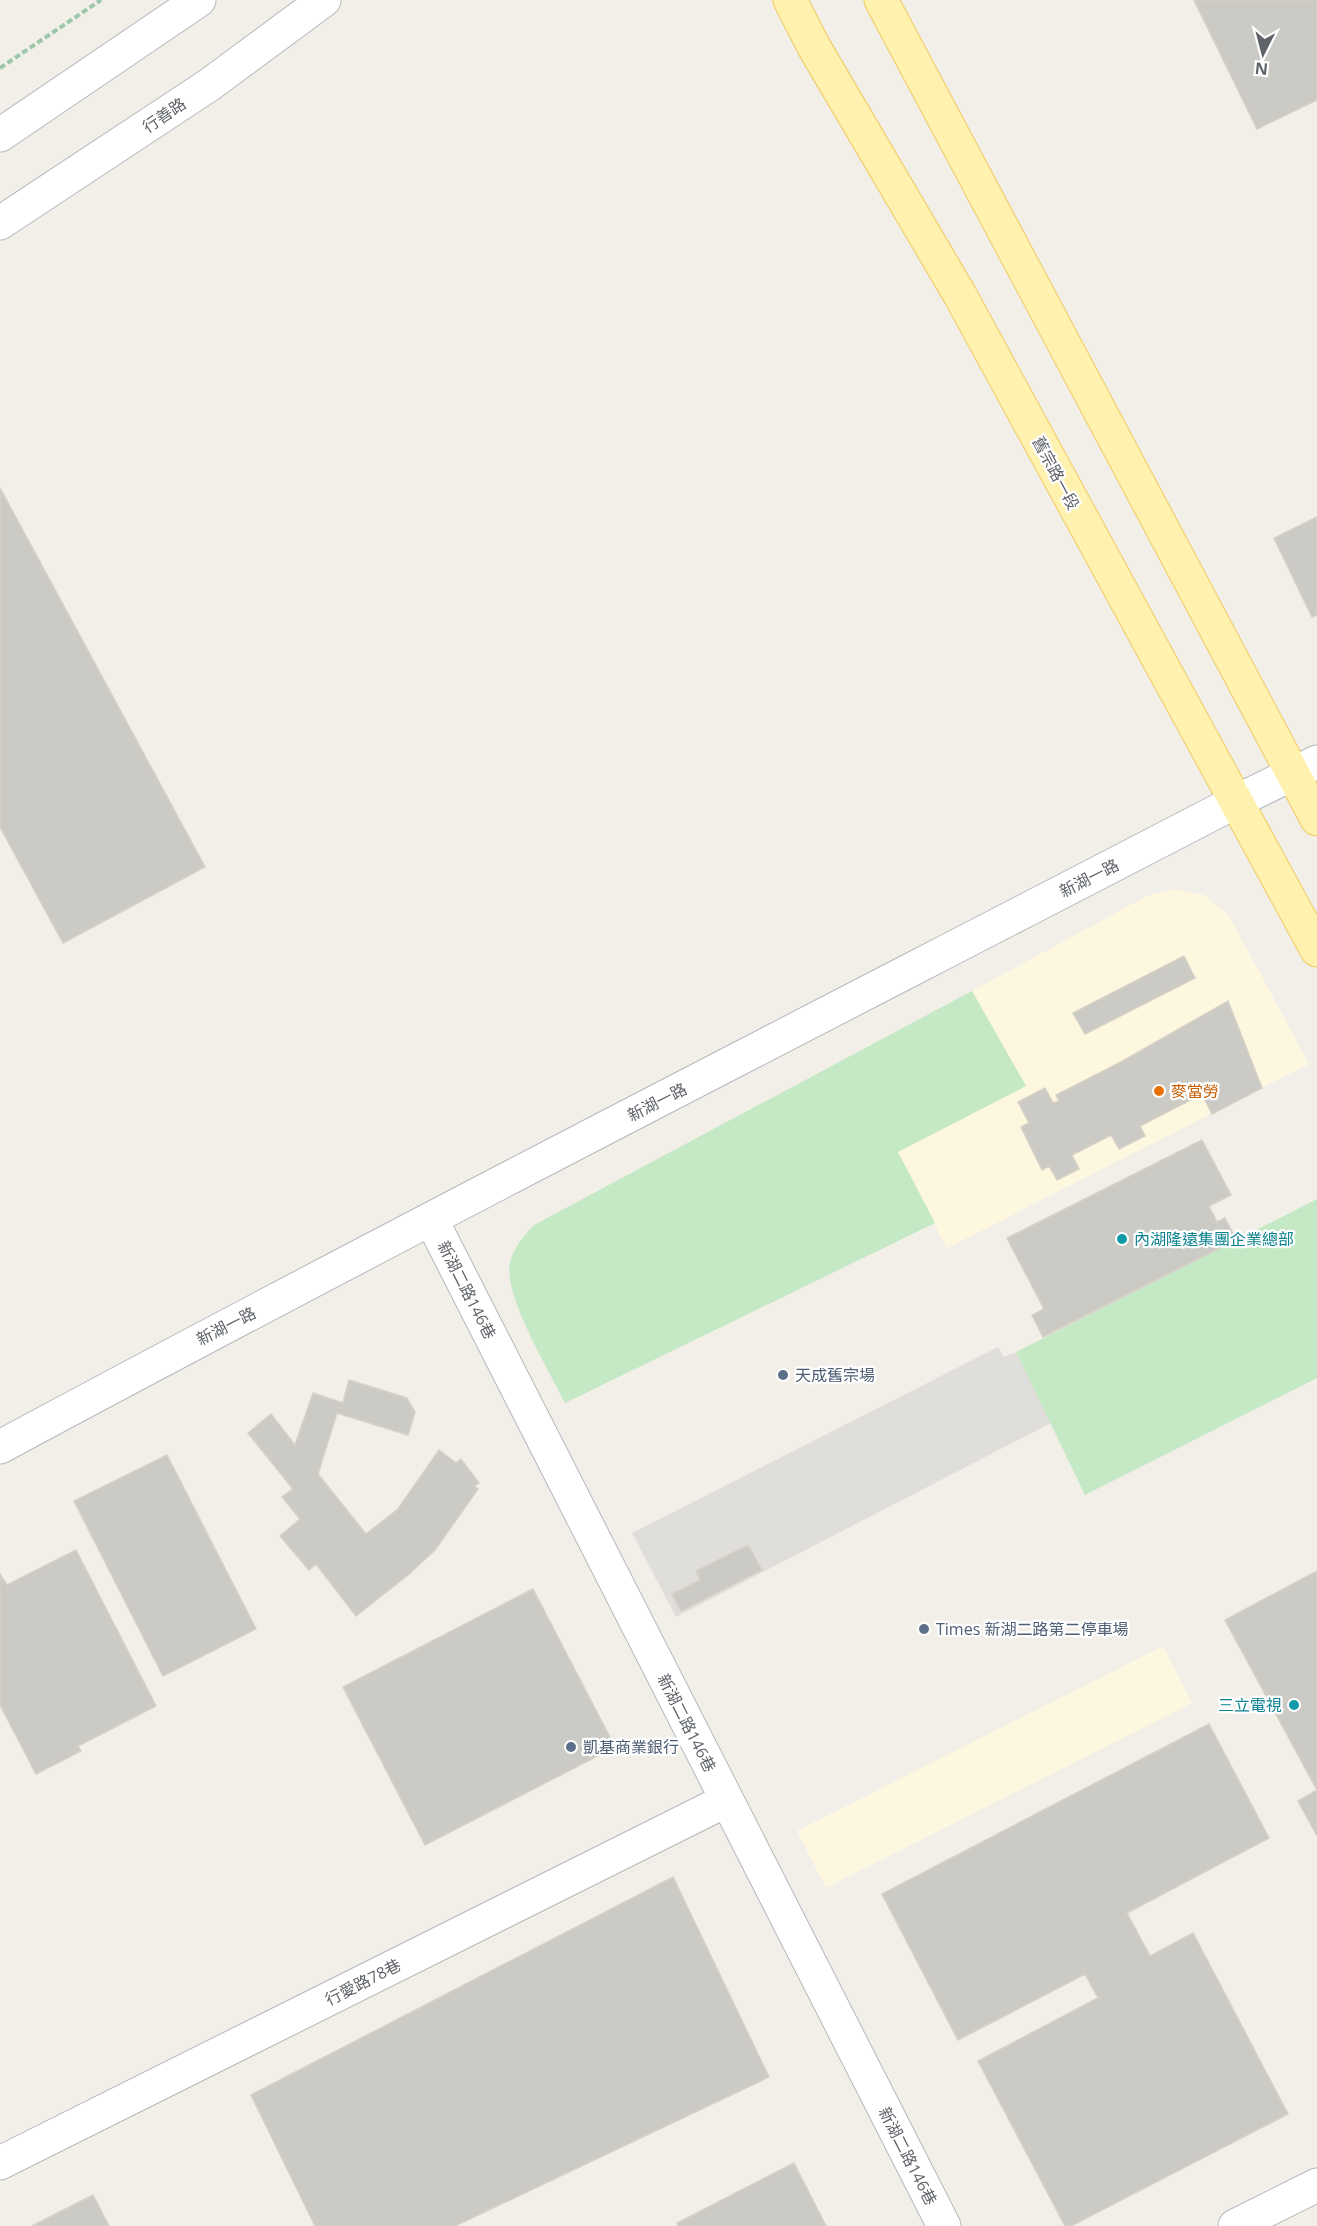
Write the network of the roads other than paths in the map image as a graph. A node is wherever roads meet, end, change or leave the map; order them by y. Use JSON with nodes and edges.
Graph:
{"nodes":[{"id":1,"x":198,"y":0,"type":"edge"},
{"id":2,"x":324,"y":0,"type":"edge"},
{"id":3,"x":790,"y":0,"type":"edge"},
{"id":4,"x":881,"y":0,"type":"edge"},
{"id":5,"x":0,"y":135,"type":"edge"},
{"id":6,"x":0,"y":224,"type":"edge"},
{"id":7,"x":1305,"y":768,"type":"edge"},
{"id":8,"x":1235,"y":802,"type":"junction"},
{"id":9,"x":1317,"y":819,"type":"edge"},
{"id":10,"x":1317,"y":950,"type":"edge"},
{"id":11,"x":431,"y":1219,"type":"junction"},
{"id":12,"x":0,"y":1447,"type":"edge"},
{"id":13,"x":727,"y":1800,"type":"junction"},
{"id":14,"x":0,"y":2163,"type":"edge"},
{"id":15,"x":1317,"y":2185,"type":"edge"},
{"id":16,"x":944,"y":2226,"type":"edge"},
{"id":17,"x":1235,"y":2226,"type":"edge"}],
"edges":[{"from":1,"to":5,"type":"street"},
{"from":2,"to":6,"type":"street","name":"行善路"},
{"from":3,"to":8,"type":"main road","name":"舊宗路一段"},
{"from":4,"to":7,"type":"main road"},
{"from":7,"to":8,"type":"street","name":"新湖一路"},
{"from":7,"to":9,"type":"main road"},
{"from":8,"to":10,"type":"main road","name":"舊宗路一段"},
{"from":8,"to":11,"type":"street","name":"新湖一路"},
{"from":11,"to":12,"type":"street","name":"新湖一路"},
{"from":11,"to":13,"type":"street","name":"新湖二路146巷"},
{"from":13,"to":14,"type":"street","name":"行愛路78巷"},
{"from":13,"to":16,"type":"street","name":"新湖二路146巷"},
{"from":15,"to":17,"type":"street"}]}
